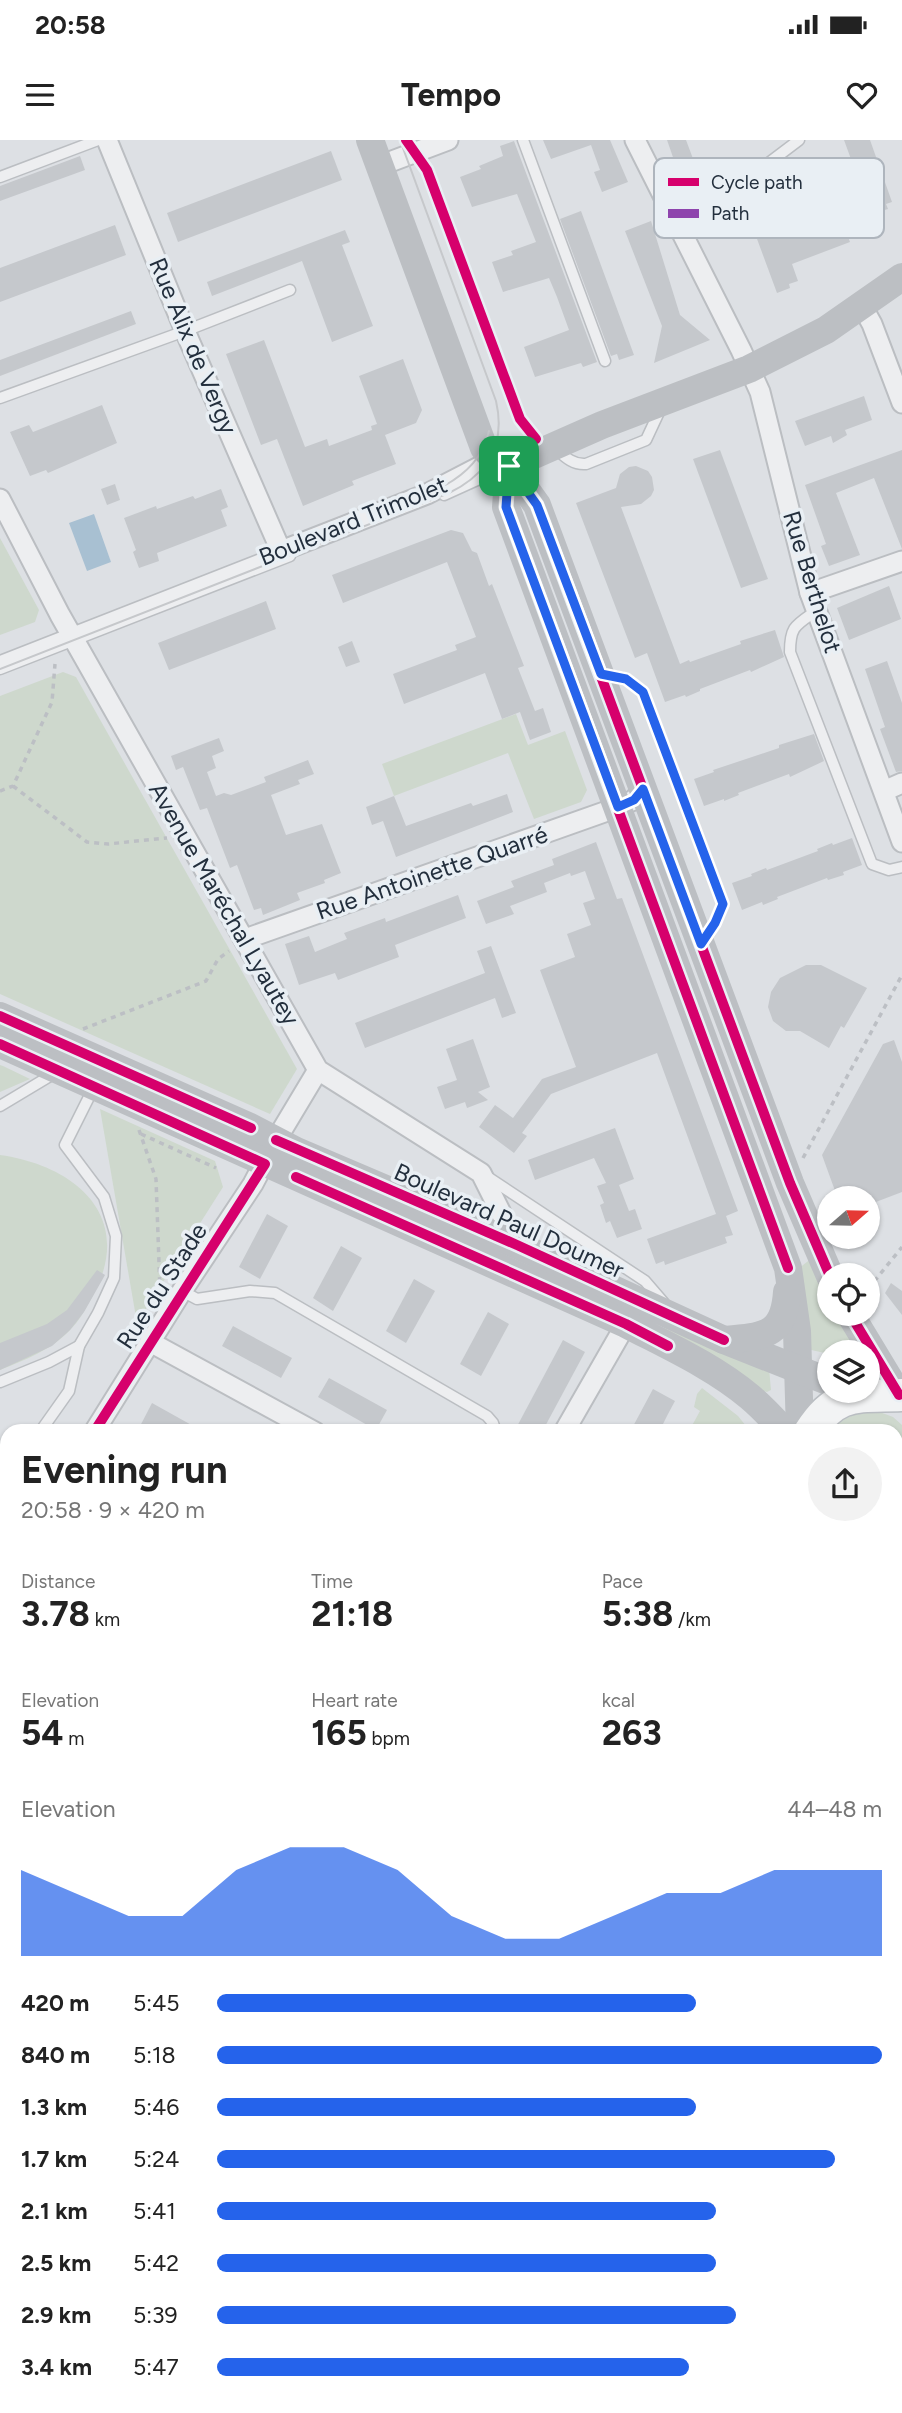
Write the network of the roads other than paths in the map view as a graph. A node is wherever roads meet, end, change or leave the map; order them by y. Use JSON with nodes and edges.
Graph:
{"nodes":[{"id":1,"x":98,"y":140,"type":"edge"},
{"id":2,"x":107,"y":140,"type":"edge"},
{"id":3,"x":448,"y":140,"type":"edge"},
{"id":4,"x":523,"y":140,"type":"edge"},
{"id":5,"x":635,"y":140,"type":"edge"},
{"id":6,"x":799,"y":140,"type":"edge"},
{"id":7,"x":375,"y":153,"type":"edge"},
{"id":8,"x":775,"y":158,"type":"edge"},
{"id":9,"x":0,"y":177,"type":"edge"},
{"id":10,"x":654,"y":178,"type":"edge"},
{"id":11,"x":684,"y":238,"type":"edge"},
{"id":12,"x":902,"y":277,"type":"edge"},
{"id":13,"x":290,"y":290,"type":"dead end"},
{"id":14,"x":862,"y":306,"type":"junction"},
{"id":15,"x":185,"y":331,"type":"junction"},
{"id":16,"x":605,"y":361,"type":"dead end"},
{"id":17,"x":749,"y":369,"type":"junction"},
{"id":18,"x":0,"y":398,"type":"edge"},
{"id":19,"x":902,"y":403,"type":"edge"},
{"id":20,"x":509,"y":466,"type":"junction"},
{"id":21,"x":0,"y":499,"type":"edge"},
{"id":22,"x":281,"y":551,"type":"junction"},
{"id":23,"x":902,"y":561,"type":"edge"},
{"id":24,"x":562,"y":574,"type":"junction"},
{"id":25,"x":536,"y":589,"type":"junction"},
{"id":26,"x":813,"y":602,"type":"junction"},
{"id":27,"x":72,"y":636,"type":"junction"},
{"id":28,"x":0,"y":661,"type":"edge"},
{"id":29,"x":0,"y":669,"type":"edge"},
{"id":30,"x":601,"y":674,"type":"junction"},
{"id":31,"x":893,"y":787,"type":"edge"},
{"id":32,"x":643,"y":789,"type":"junction"},
{"id":33,"x":618,"y":807,"type":"junction"},
{"id":34,"x":902,"y":842,"type":"edge"},
{"id":35,"x":902,"y":867,"type":"edge"},
{"id":36,"x":244,"y":939,"type":"junction"},
{"id":37,"x":701,"y":944,"type":"junction"},
{"id":38,"x":0,"y":1016,"type":"edge"},
{"id":39,"x":0,"y":1044,"type":"edge"},
{"id":40,"x":65,"y":1059,"type":"junction"},
{"id":41,"x":318,"y":1070,"type":"junction"},
{"id":42,"x":94,"y":1087,"type":"junction"},
{"id":43,"x":0,"y":1106,"type":"edge"},
{"id":44,"x":271,"y":1152,"type":"junction"},
{"id":45,"x":481,"y":1173,"type":"junction"},
{"id":46,"x":517,"y":1245,"type":"junction"},
{"id":47,"x":824,"y":1263,"type":"edge"},
{"id":48,"x":788,"y":1268,"type":"junction"},
{"id":49,"x":182,"y":1291,"type":"junction"},
{"id":50,"x":678,"y":1320,"type":"junction"},
{"id":51,"x":626,"y":1325,"type":"junction"},
{"id":52,"x":858,"y":1326,"type":"edge"},
{"id":53,"x":724,"y":1340,"type":"junction"},
{"id":54,"x":150,"y":1342,"type":"junction"},
{"id":55,"x":79,"y":1346,"type":"junction"},
{"id":56,"x":797,"y":1370,"type":"junction"},
{"id":57,"x":817,"y":1377,"type":"edge"},
{"id":58,"x":0,"y":1382,"type":"edge"},
{"id":59,"x":880,"y":1394,"type":"edge"},
{"id":60,"x":901,"y":1395,"type":"edge"},
{"id":61,"x":837,"y":1403,"type":"edge"},
{"id":62,"x":46,"y":1424,"type":"edge"},
{"id":63,"x":99,"y":1424,"type":"edge"},
{"id":64,"x":300,"y":1424,"type":"edge"},
{"id":65,"x":493,"y":1424,"type":"edge"},
{"id":66,"x":569,"y":1424,"type":"edge"},
{"id":67,"x":777,"y":1424,"type":"edge"},
{"id":68,"x":800,"y":1424,"type":"edge"},
{"id":69,"x":816,"y":1424,"type":"edge"}],
"edges":[{"from":1,"to":9,"type":"lane"},
{"from":2,"to":15,"type":"street","name":"Rue Alix de Vergy"},
{"from":3,"to":7,"type":"street"},
{"from":4,"to":16,"type":"lane"},
{"from":5,"to":10,"type":"street","name":"Rue Berthelot"},
{"from":6,"to":8,"type":"lane"},
{"from":7,"to":20,"type":"main road"},
{"from":11,"to":17,"type":"street","name":"Rue Berthelot"},
{"from":12,"to":14,"type":"main road"},
{"from":13,"to":15,"type":"lane"},
{"from":14,"to":17,"type":"main road"},
{"from":14,"to":19,"type":"street"},
{"from":15,"to":18,"type":"lane"},
{"from":15,"to":22,"type":"street","name":"Rue Alix de Vergy"},
{"from":17,"to":20,"type":"main road"},
{"from":17,"to":26,"type":"street","name":"Rue Berthelot"},
{"from":20,"to":22,"type":"street","name":"Boulevard Trimolet"},
{"from":20,"to":24,"type":"main road"},
{"from":20,"to":25,"type":"main road"},
{"from":20,"to":27,"type":"lane","name":"Boulevard Trimolet"},
{"from":21,"to":27,"type":"street","name":"Avenue Maréchal Lyautey"},
{"from":22,"to":27,"type":"lane","name":"Boulevard Trimolet"},
{"from":23,"to":26,"type":"street"},
{"from":24,"to":25,"type":"street"},
{"from":24,"to":30,"type":"main road"},
{"from":25,"to":33,"type":"main road"},
{"from":26,"to":31,"type":"street","name":"Rue Berthelot"},
{"from":26,"to":35,"type":"lane"},
{"from":27,"to":28,"type":"lane","name":"Boulevard Trimolet"},
{"from":27,"to":29,"type":"lane","name":"Boulevard Trimolet"},
{"from":27,"to":36,"type":"street","name":"Avenue Maréchal Lyautey"},
{"from":30,"to":32,"type":"main road"},
{"from":30,"to":37,"type":"lane"},
{"from":31,"to":34,"type":"street","name":"Rue Berthelot"},
{"from":32,"to":33,"type":"street","name":"Rue Antoinette Quarré"},
{"from":32,"to":37,"type":"main road"},
{"from":33,"to":36,"type":"street","name":"Rue Antoinette Quarré"},
{"from":33,"to":48,"type":"main road"},
{"from":36,"to":41,"type":"street","name":"Avenue Maréchal Lyautey"},
{"from":37,"to":47,"type":"main road"},
{"from":38,"to":40,"type":"main road","name":"Boulevard Paul Doumer"},
{"from":39,"to":40,"type":"main road","name":"Boulevard Paul Doumer"},
{"from":40,"to":42,"type":"main road","name":"Boulevard Paul Doumer"},
{"from":40,"to":43,"type":"lane"},
{"from":40,"to":44,"type":"main road","name":"Boulevard Paul Doumer"},
{"from":41,"to":44,"type":"street","name":"Rue du Stade"},
{"from":41,"to":45,"type":"street","name":"Avenue Maréchal Lyautey"},
{"from":42,"to":44,"type":"main road","name":"Boulevard Paul Doumer"},
{"from":42,"to":55,"type":"lane"},
{"from":44,"to":46,"type":"main road","name":"Boulevard Paul Doumer"},
{"from":44,"to":49,"type":"street","name":"Rue du Stade"},
{"from":44,"to":51,"type":"main road","name":"Boulevard Paul Doumer"},
{"from":45,"to":46,"type":"street"},
{"from":45,"to":50,"type":"lane"},
{"from":46,"to":50,"type":"main road","name":"Boulevard Paul Doumer"},
{"from":48,"to":53,"type":"main road"},
{"from":48,"to":56,"type":"main road"},
{"from":49,"to":54,"type":"street","name":"Rue du Stade"},
{"from":49,"to":65,"type":"lane"},
{"from":50,"to":53,"type":"main road","name":"Boulevard Paul Doumer"},
{"from":51,"to":66,"type":"street"},
{"from":51,"to":67,"type":"main road","name":"Boulevard Paul Doumer"},
{"from":52,"to":60,"type":"main road"},
{"from":53,"to":56,"type":"main road","name":"Boulevard Paul Doumer"},
{"from":54,"to":63,"type":"street","name":"Rue du Stade"},
{"from":54,"to":64,"type":"street"},
{"from":55,"to":58,"type":"lane"},
{"from":55,"to":62,"type":"lane"},
{"from":56,"to":57,"type":"main road","name":"Boulevard Paul Doumer"},
{"from":56,"to":68,"type":"main road"},
{"from":59,"to":60,"type":"main road"},
{"from":61,"to":69,"type":"main road"}]}
